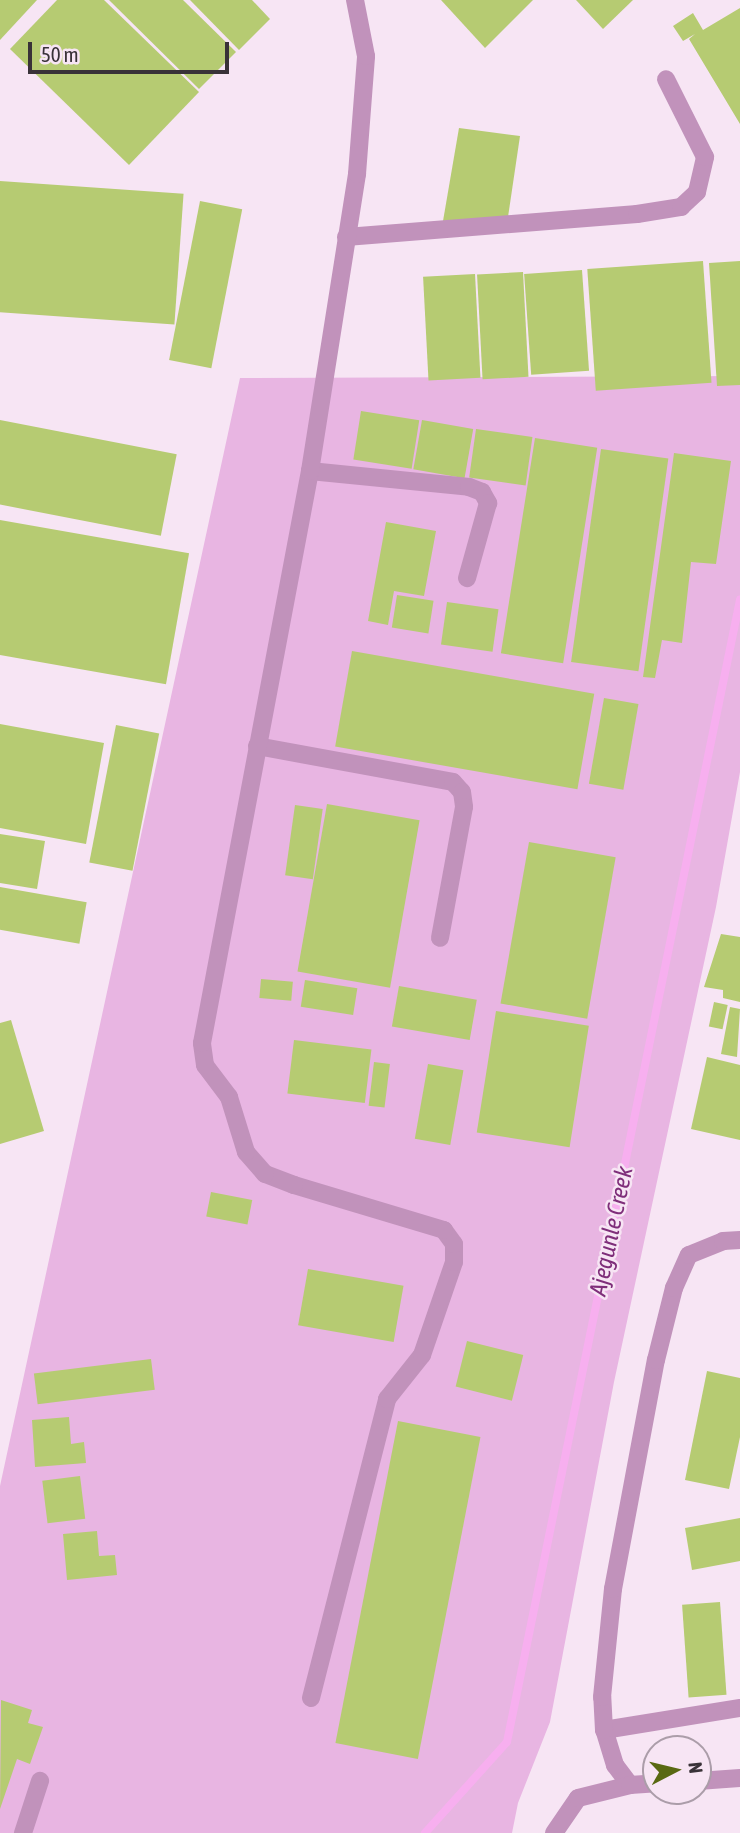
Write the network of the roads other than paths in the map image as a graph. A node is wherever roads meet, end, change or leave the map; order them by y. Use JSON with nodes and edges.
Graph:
{"nodes":[{"id":1,"x":355,"y":0,"type":"edge"},
{"id":2,"x":666,"y":79,"type":"dead end"},
{"id":3,"x":345,"y":237,"type":"junction"},
{"id":4,"x":310,"y":471,"type":"junction"},
{"id":5,"x":467,"y":579,"type":"dead end"},
{"id":6,"x":257,"y":746,"type":"junction"},
{"id":7,"x":440,"y":938,"type":"dead end"},
{"id":8,"x":740,"y":1240,"type":"edge"},
{"id":9,"x":311,"y":1698,"type":"dead end"},
{"id":10,"x":740,"y":1708,"type":"edge"},
{"id":11,"x":604,"y":1730,"type":"junction"},
{"id":12,"x":740,"y":1778,"type":"edge"},
{"id":13,"x":712,"y":1780,"type":"edge"},
{"id":14,"x":40,"y":1781,"type":"dead end"},
{"id":15,"x":642,"y":1784,"type":"edge"},
{"id":16,"x":630,"y":1785,"type":"junction"},
{"id":17,"x":23,"y":1833,"type":"edge"},
{"id":18,"x":554,"y":1833,"type":"edge"}],
"edges":[{"from":1,"to":3,"type":"street"},
{"from":2,"to":3,"type":"street"},
{"from":3,"to":4,"type":"street"},
{"from":4,"to":5,"type":"street"},
{"from":4,"to":6,"type":"street"},
{"from":6,"to":7,"type":"street"},
{"from":6,"to":9,"type":"street"},
{"from":8,"to":11,"type":"street"},
{"from":10,"to":11,"type":"street"},
{"from":11,"to":16,"type":"street"},
{"from":12,"to":13,"type":"street"},
{"from":14,"to":17,"type":"street"},
{"from":15,"to":16,"type":"street"},
{"from":16,"to":18,"type":"street"}]}
